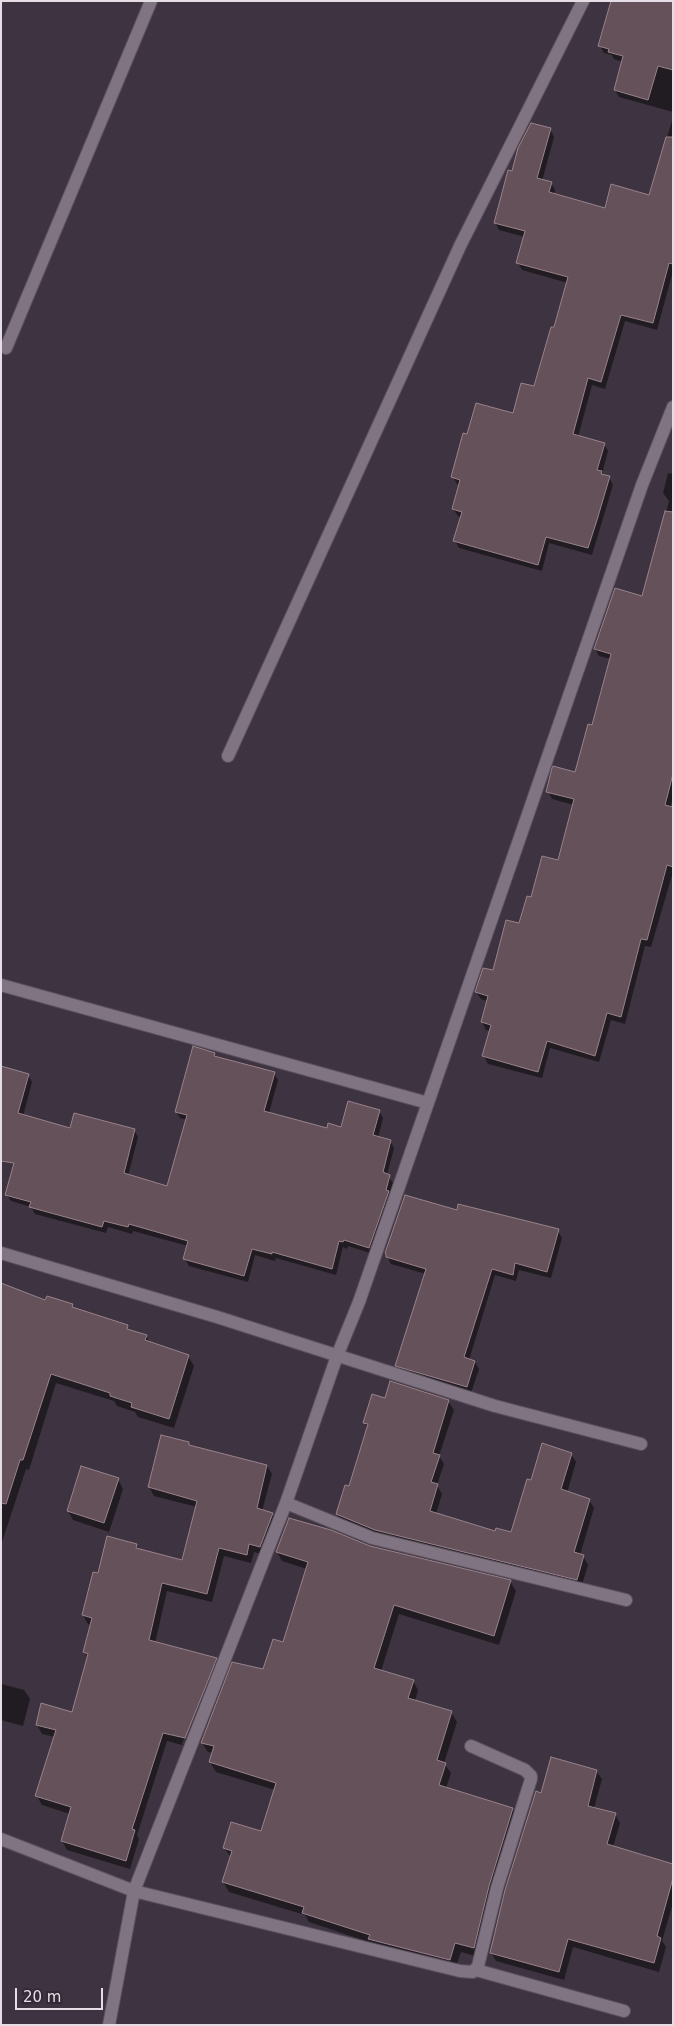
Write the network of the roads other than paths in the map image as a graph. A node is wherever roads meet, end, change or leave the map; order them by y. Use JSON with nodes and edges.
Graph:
{"nodes":[{"id":1,"x":151,"y":1,"type":"edge"},
{"id":2,"x":583,"y":1,"type":"edge"},
{"id":3,"x":6,"y":348,"type":"dead end"},
{"id":4,"x":673,"y":407,"type":"edge"},
{"id":5,"x":228,"y":756,"type":"dead end"},
{"id":6,"x":1,"y":986,"type":"edge"},
{"id":7,"x":428,"y":1103,"type":"junction"},
{"id":8,"x":1,"y":1253,"type":"edge"},
{"id":9,"x":337,"y":1356,"type":"junction"},
{"id":10,"x":641,"y":1444,"type":"dead end"},
{"id":11,"x":286,"y":1503,"type":"junction"},
{"id":12,"x":626,"y":1600,"type":"dead end"},
{"id":13,"x":471,"y":1746,"type":"dead end"},
{"id":14,"x":1,"y":1839,"type":"edge"},
{"id":15,"x":134,"y":1891,"type":"junction"},
{"id":16,"x":476,"y":1970,"type":"junction"},
{"id":17,"x":624,"y":2011,"type":"dead end"},
{"id":18,"x":109,"y":2025,"type":"edge"}],
"edges":[{"from":1,"to":3,"type":"street"},
{"from":2,"to":5,"type":"street"},
{"from":4,"to":7,"type":"street"},
{"from":6,"to":7,"type":"street"},
{"from":7,"to":9,"type":"street"},
{"from":8,"to":9,"type":"street"},
{"from":9,"to":10,"type":"street"},
{"from":9,"to":11,"type":"street"},
{"from":11,"to":12,"type":"street"},
{"from":11,"to":15,"type":"street"},
{"from":13,"to":16,"type":"street"},
{"from":14,"to":15,"type":"street"},
{"from":15,"to":16,"type":"street"},
{"from":15,"to":18,"type":"street"},
{"from":16,"to":17,"type":"street"}]}
